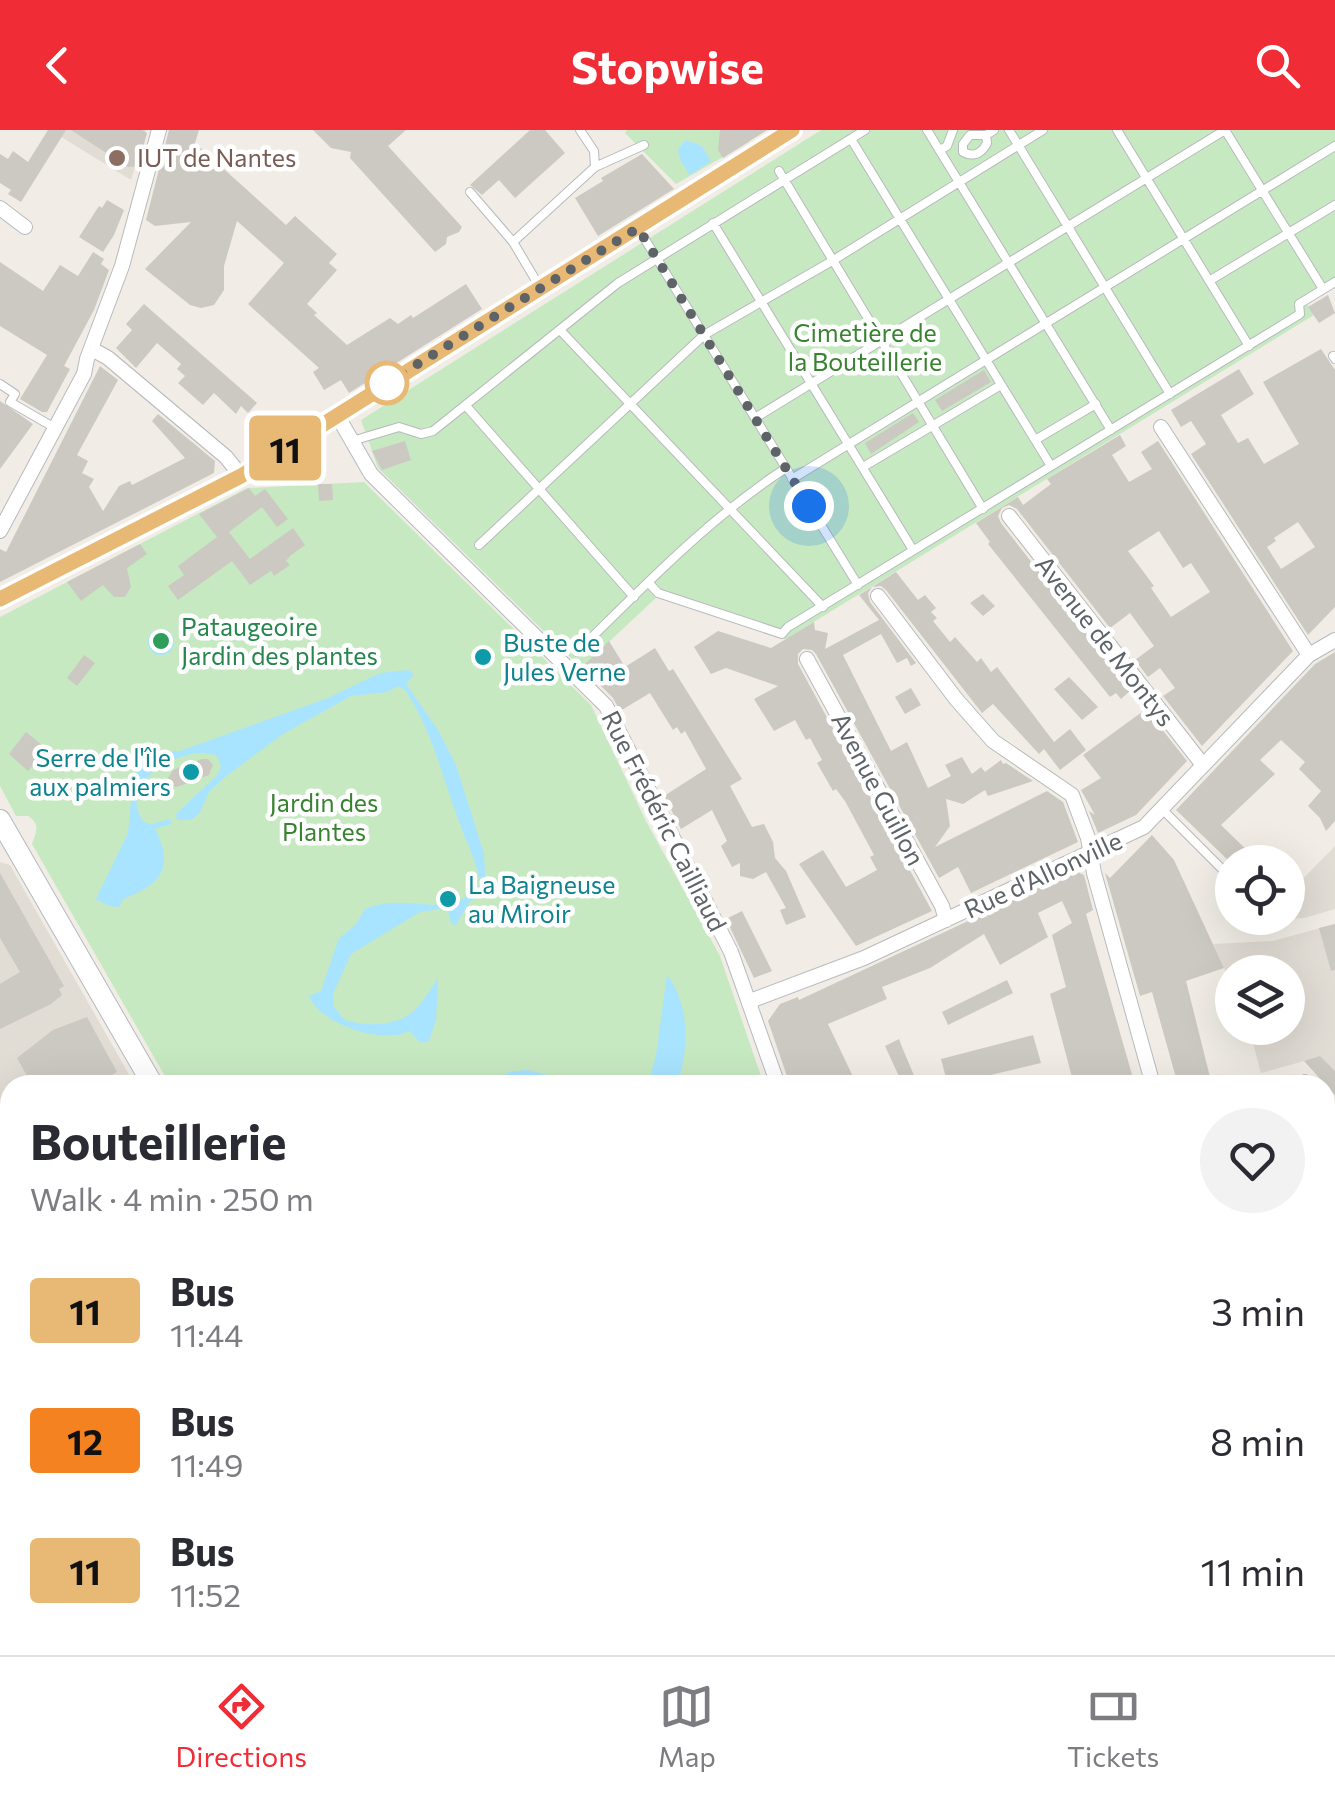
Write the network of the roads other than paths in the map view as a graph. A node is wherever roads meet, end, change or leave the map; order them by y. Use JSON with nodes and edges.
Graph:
{"nodes":[{"id":1,"x":159,"y":130,"type":"edge"},
{"id":2,"x":580,"y":130,"type":"edge"},
{"id":3,"x":792,"y":130,"type":"edge"},
{"id":4,"x":865,"y":130,"type":"edge"},
{"id":5,"x":927,"y":130,"type":"edge"},
{"id":6,"x":953,"y":130,"type":"edge"},
{"id":7,"x":1009,"y":130,"type":"edge"},
{"id":8,"x":1043,"y":130,"type":"edge"},
{"id":9,"x":1117,"y":130,"type":"edge"},
{"id":10,"x":990,"y":132,"type":"edge"},
{"id":11,"x":969,"y":133,"type":"edge"},
{"id":12,"x":851,"y":139,"type":"junction"},
{"id":13,"x":644,"y":145,"type":"dead end"},
{"id":14,"x":1018,"y":146,"type":"junction"},
{"id":15,"x":1335,"y":146,"type":"edge"},
{"id":16,"x":940,"y":150,"type":"junction"},
{"id":17,"x":962,"y":150,"type":"junction"},
{"id":18,"x":983,"y":154,"type":"dead end"},
{"id":19,"x":946,"y":160,"type":"junction"},
{"id":20,"x":989,"y":164,"type":"junction"},
{"id":21,"x":596,"y":167,"type":"junction"},
{"id":22,"x":782,"y":175,"type":"junction"},
{"id":23,"x":1147,"y":178,"type":"junction"},
{"id":24,"x":959,"y":182,"type":"junction"},
{"id":25,"x":1262,"y":191,"type":"junction"},
{"id":26,"x":470,"y":192,"type":"dead end"},
{"id":27,"x":1335,"y":204,"type":"edge"},
{"id":28,"x":0,"y":208,"type":"edge"},
{"id":29,"x":900,"y":219,"type":"junction"},
{"id":30,"x":713,"y":223,"type":"junction"},
{"id":31,"x":24,"y":226,"type":"dead end"},
{"id":32,"x":1068,"y":226,"type":"junction"},
{"id":33,"x":638,"y":228,"type":"junction"},
{"id":34,"x":1288,"y":234,"type":"junction"},
{"id":35,"x":1184,"y":239,"type":"junction"},
{"id":36,"x":513,"y":242,"type":"junction"},
{"id":37,"x":657,"y":257,"type":"junction"},
{"id":38,"x":832,"y":261,"type":"junction"},
{"id":39,"x":1009,"y":263,"type":"junction"},
{"id":40,"x":1210,"y":281,"type":"junction"},
{"id":41,"x":1335,"y":282,"type":"edge"},
{"id":42,"x":540,"y":288,"type":"junction"},
{"id":43,"x":1105,"y":288,"type":"junction"},
{"id":44,"x":1323,"y":290,"type":"junction"},
{"id":45,"x":950,"y":300,"type":"junction"},
{"id":46,"x":762,"y":302,"type":"junction"},
{"id":47,"x":1047,"y":324,"type":"junction"},
{"id":48,"x":560,"y":330,"type":"junction"},
{"id":49,"x":704,"y":335,"type":"junction"},
{"id":50,"x":881,"y":343,"type":"junction"},
{"id":51,"x":1249,"y":346,"type":"junction"},
{"id":52,"x":92,"y":349,"type":"junction"},
{"id":53,"x":986,"y":361,"type":"junction"},
{"id":54,"x":0,"y":384,"type":"edge"},
{"id":55,"x":812,"y":384,"type":"junction"},
{"id":56,"x":1001,"y":385,"type":"junction"},
{"id":57,"x":1170,"y":394,"type":"junction"},
{"id":58,"x":918,"y":402,"type":"junction"},
{"id":59,"x":630,"y":404,"type":"junction"},
{"id":60,"x":1096,"y":404,"type":"junction"},
{"id":61,"x":467,"y":407,"type":"junction"},
{"id":62,"x":337,"y":415,"type":"junction"},
{"id":63,"x":755,"y":418,"type":"junction"},
{"id":64,"x":932,"y":426,"type":"junction"},
{"id":65,"x":1161,"y":427,"type":"dead end"},
{"id":66,"x":55,"y":428,"type":"junction"},
{"id":67,"x":1112,"y":430,"type":"junction"},
{"id":68,"x":352,"y":440,"type":"junction"},
{"id":69,"x":1034,"y":440,"type":"junction"},
{"id":70,"x":849,"y":445,"type":"junction"},
{"id":71,"x":1051,"y":466,"type":"junction"},
{"id":72,"x":863,"y":467,"type":"junction"},
{"id":73,"x":786,"y":468,"type":"junction"},
{"id":74,"x":241,"y":476,"type":"junction"},
{"id":75,"x":792,"y":479,"type":"junction"},
{"id":76,"x":540,"y":488,"type":"junction"},
{"id":77,"x":729,"y":508,"type":"junction"},
{"id":78,"x":982,"y":509,"type":"junction"},
{"id":79,"x":1009,"y":516,"type":"dead end"},
{"id":80,"x":0,"y":531,"type":"edge"},
{"id":81,"x":478,"y":545,"type":"dead end"},
{"id":82,"x":914,"y":550,"type":"junction"},
{"id":83,"x":649,"y":583,"type":"junction"},
{"id":84,"x":858,"y":585,"type":"junction"},
{"id":85,"x":878,"y":596,"type":"dead end"},
{"id":86,"x":634,"y":597,"type":"junction"},
{"id":87,"x":0,"y":599,"type":"edge"},
{"id":88,"x":823,"y":607,"type":"junction"},
{"id":89,"x":1335,"y":640,"type":"edge"},
{"id":90,"x":578,"y":652,"type":"dead end"},
{"id":91,"x":1309,"y":655,"type":"junction"},
{"id":92,"x":807,"y":659,"type":"dead end"},
{"id":93,"x":1203,"y":765,"type":"junction"},
{"id":94,"x":1162,"y":808,"type":"junction"},
{"id":95,"x":3,"y":832,"type":"edge"},
{"id":96,"x":1090,"y":854,"type":"junction"},
{"id":97,"x":1215,"y":862,"type":"edge"},
{"id":98,"x":946,"y":920,"type":"junction"},
{"id":99,"x":750,"y":1001,"type":"junction"},
{"id":100,"x":147,"y":1075,"type":"edge"},
{"id":101,"x":775,"y":1075,"type":"edge"},
{"id":102,"x":1150,"y":1075,"type":"edge"}],
"edges":[{"from":1,"to":52,"type":"street"},
{"from":2,"to":21,"type":"lane"},
{"from":3,"to":33,"type":"street"},
{"from":4,"to":12,"type":"lane"},
{"from":5,"to":16,"type":"lane"},
{"from":6,"to":16,"type":"lane"},
{"from":7,"to":14,"type":"lane"},
{"from":8,"to":14,"type":"lane"},
{"from":9,"to":23,"type":"lane"},
{"from":10,"to":11,"type":"lane"},
{"from":10,"to":17,"type":"lane"},
{"from":11,"to":17,"type":"lane"},
{"from":12,"to":22,"type":"lane"},
{"from":12,"to":29,"type":"lane"},
{"from":13,"to":21,"type":"lane"},
{"from":14,"to":20,"type":"lane"},
{"from":14,"to":32,"type":"lane"},
{"from":15,"to":25,"type":"lane"},
{"from":16,"to":19,"type":"lane"},
{"from":17,"to":19,"type":"lane"},
{"from":18,"to":20,"type":"lane"},
{"from":19,"to":24,"type":"lane"},
{"from":20,"to":24,"type":"lane"},
{"from":21,"to":36,"type":"lane"},
{"from":22,"to":30,"type":"lane"},
{"from":22,"to":38,"type":"lane"},
{"from":23,"to":25,"type":"lane"},
{"from":23,"to":32,"type":"lane"},
{"from":23,"to":35,"type":"lane"},
{"from":24,"to":29,"type":"lane"},
{"from":24,"to":39,"type":"lane"},
{"from":25,"to":34,"type":"lane"},
{"from":25,"to":35,"type":"lane"},
{"from":26,"to":36,"type":"lane"},
{"from":27,"to":34,"type":"lane"},
{"from":28,"to":31,"type":"street"},
{"from":29,"to":38,"type":"lane"},
{"from":29,"to":45,"type":"lane"},
{"from":30,"to":37,"type":"lane"},
{"from":30,"to":46,"type":"lane"},
{"from":32,"to":39,"type":"lane"},
{"from":32,"to":43,"type":"lane"},
{"from":33,"to":37,"type":"lane"},
{"from":33,"to":42,"type":"street"},
{"from":34,"to":40,"type":"lane"},
{"from":34,"to":44,"type":"lane"},
{"from":35,"to":40,"type":"lane"},
{"from":35,"to":43,"type":"lane"},
{"from":36,"to":42,"type":"lane"},
{"from":37,"to":48,"type":"lane"},
{"from":37,"to":49,"type":"lane"},
{"from":38,"to":46,"type":"lane"},
{"from":38,"to":50,"type":"lane"},
{"from":39,"to":45,"type":"lane"},
{"from":39,"to":47,"type":"lane"},
{"from":40,"to":51,"type":"lane"},
{"from":41,"to":44,"type":"lane"},
{"from":42,"to":62,"type":"street"},
{"from":43,"to":47,"type":"lane"},
{"from":43,"to":57,"type":"lane"},
{"from":44,"to":51,"type":"lane"},
{"from":45,"to":50,"type":"lane"},
{"from":45,"to":53,"type":"lane"},
{"from":46,"to":49,"type":"lane"},
{"from":46,"to":55,"type":"lane"},
{"from":47,"to":53,"type":"lane"},
{"from":47,"to":60,"type":"lane"},
{"from":48,"to":59,"type":"lane"},
{"from":48,"to":61,"type":"lane"},
{"from":49,"to":59,"type":"lane"},
{"from":49,"to":63,"type":"lane"},
{"from":50,"to":55,"type":"lane"},
{"from":50,"to":58,"type":"lane"},
{"from":51,"to":57,"type":"lane"},
{"from":52,"to":66,"type":"street"},
{"from":52,"to":74,"type":"street"},
{"from":53,"to":56,"type":"lane"},
{"from":53,"to":58,"type":"lane"},
{"from":54,"to":66,"type":"lane"},
{"from":55,"to":63,"type":"lane"},
{"from":55,"to":70,"type":"lane"},
{"from":56,"to":64,"type":"lane"},
{"from":56,"to":69,"type":"lane"},
{"from":57,"to":67,"type":"lane"},
{"from":58,"to":64,"type":"lane"},
{"from":58,"to":70,"type":"lane"},
{"from":59,"to":76,"type":"lane"},
{"from":59,"to":77,"type":"lane"},
{"from":60,"to":67,"type":"lane"},
{"from":60,"to":69,"type":"lane"},
{"from":61,"to":68,"type":"lane"},
{"from":61,"to":76,"type":"lane"},
{"from":62,"to":68,"type":"street","name":"Rue Frédéric Cailliaud"},
{"from":62,"to":74,"type":"street"},
{"from":63,"to":73,"type":"lane"},
{"from":64,"to":72,"type":"lane"},
{"from":64,"to":78,"type":"lane"},
{"from":65,"to":91,"type":"street"},
{"from":66,"to":80,"type":"street"},
{"from":67,"to":71,"type":"lane"},
{"from":68,"to":99,"type":"street","name":"Rue Frédéric Cailliaud"},
{"from":69,"to":71,"type":"lane"},
{"from":70,"to":72,"type":"lane"},
{"from":70,"to":75,"type":"lane"},
{"from":71,"to":78,"type":"lane"},
{"from":72,"to":82,"type":"lane"},
{"from":73,"to":75,"type":"lane"},
{"from":73,"to":77,"type":"lane"},
{"from":74,"to":87,"type":"street"},
{"from":75,"to":84,"type":"lane"},
{"from":76,"to":81,"type":"lane"},
{"from":76,"to":86,"type":"lane"},
{"from":77,"to":83,"type":"lane"},
{"from":77,"to":88,"type":"lane"},
{"from":78,"to":82,"type":"lane"},
{"from":79,"to":93,"type":"street","name":"Avenue de Montys"},
{"from":82,"to":84,"type":"lane"},
{"from":83,"to":86,"type":"lane"},
{"from":83,"to":88,"type":"lane"},
{"from":84,"to":88,"type":"lane"},
{"from":85,"to":96,"type":"street"},
{"from":86,"to":90,"type":"lane"},
{"from":89,"to":91,"type":"street","name":"Rue d'Allonville"},
{"from":91,"to":93,"type":"street","name":"Rue d'Allonville"},
{"from":92,"to":98,"type":"street","name":"Avenue Guillon"},
{"from":93,"to":94,"type":"street","name":"Rue d'Allonville"},
{"from":94,"to":96,"type":"street","name":"Rue d'Allonville"},
{"from":94,"to":97,"type":"lane"},
{"from":95,"to":100,"type":"main road"},
{"from":96,"to":98,"type":"street","name":"Rue d'Allonville"},
{"from":96,"to":102,"type":"street"},
{"from":98,"to":99,"type":"street","name":"Rue d'Allonville"},
{"from":99,"to":101,"type":"street","name":"Rue Frédéric Cailliaud"}]}
